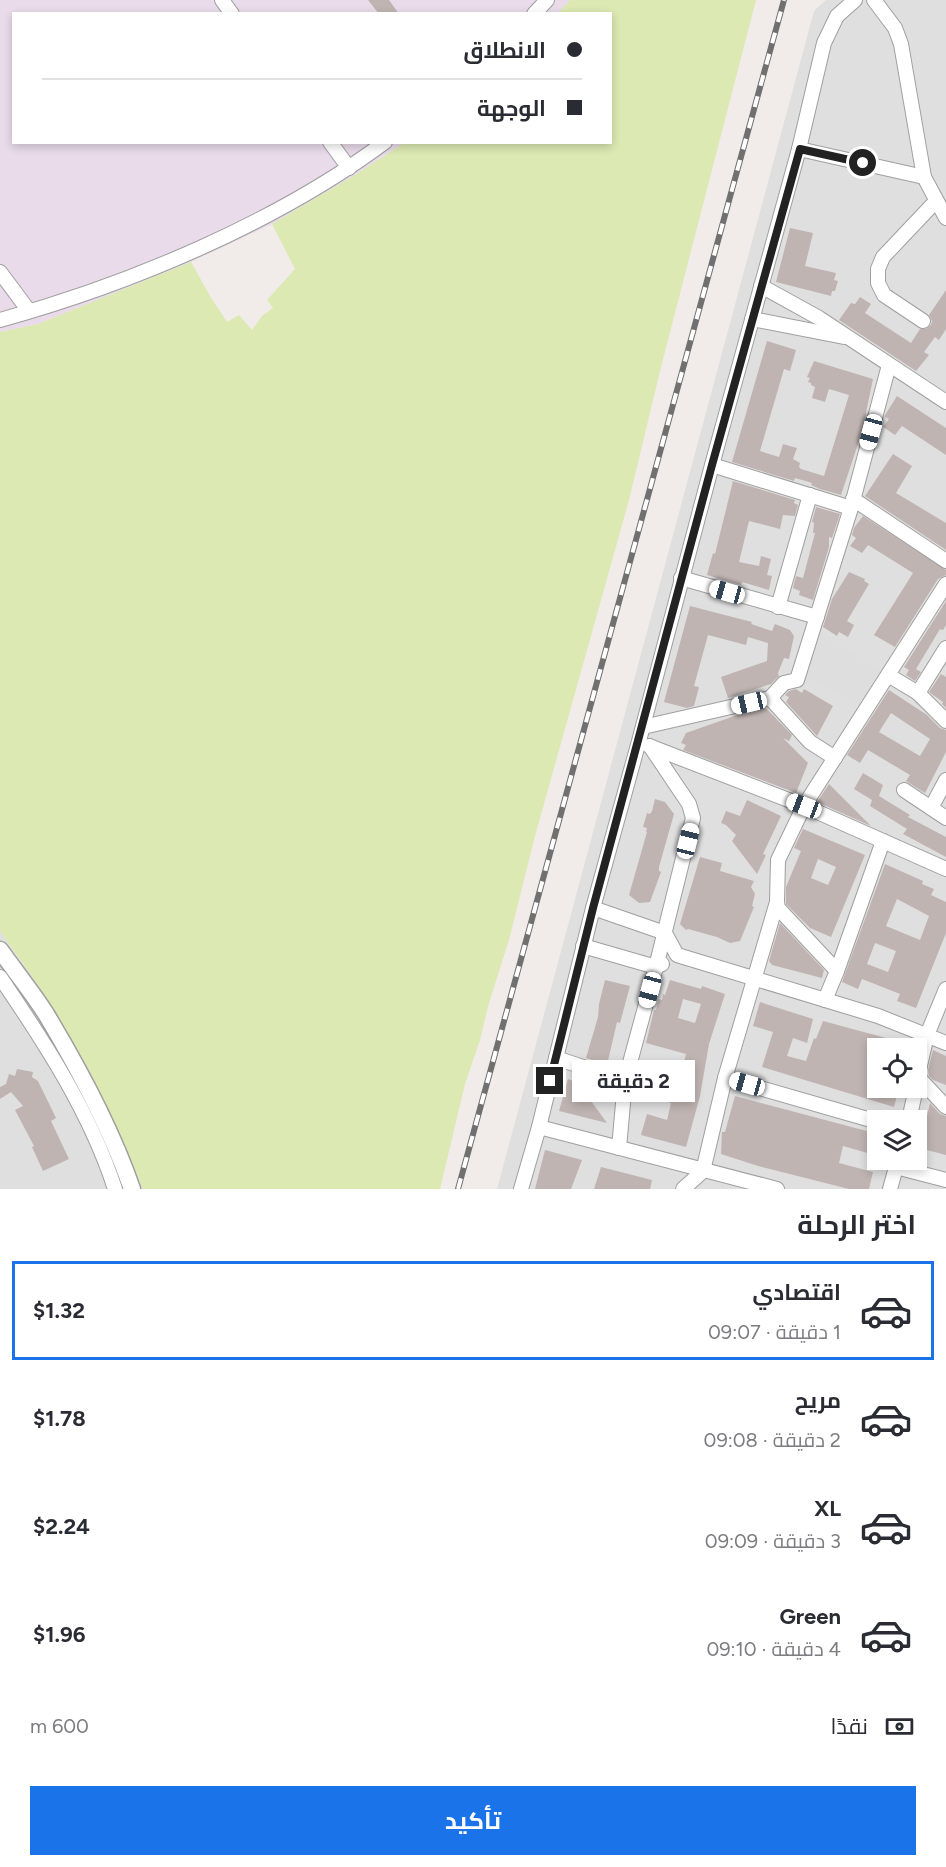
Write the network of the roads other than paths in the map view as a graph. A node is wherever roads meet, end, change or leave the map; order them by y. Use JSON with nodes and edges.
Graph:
{"nodes":[{"id":1,"x":547,"y":0,"type":"edge"},
{"id":2,"x":855,"y":0,"type":"edge"},
{"id":3,"x":874,"y":0,"type":"edge"},
{"id":4,"x":536,"y":12,"type":"edge"},
{"id":5,"x":332,"y":144,"type":"edge"},
{"id":6,"x":382,"y":144,"type":"edge"},
{"id":7,"x":800,"y":149,"type":"junction"},
{"id":8,"x":350,"y":168,"type":"junction"},
{"id":9,"x":924,"y":177,"type":"junction"},
{"id":10,"x":936,"y":201,"type":"junction"},
{"id":11,"x":946,"y":218,"type":"edge"},
{"id":12,"x":0,"y":272,"type":"edge"},
{"id":13,"x":761,"y":286,"type":"junction"},
{"id":14,"x":29,"y":311,"type":"junction"},
{"id":15,"x":752,"y":319,"type":"junction"},
{"id":16,"x":0,"y":320,"type":"edge"},
{"id":17,"x":923,"y":321,"type":"dead end"},
{"id":18,"x":846,"y":337,"type":"junction"},
{"id":19,"x":890,"y":365,"type":"junction"},
{"id":20,"x":946,"y":402,"type":"edge"},
{"id":21,"x":712,"y":465,"type":"junction"},
{"id":22,"x":810,"y":495,"type":"junction"},
{"id":23,"x":852,"y":504,"type":"junction"},
{"id":24,"x":946,"y":561,"type":"edge"},
{"id":25,"x":681,"y":578,"type":"junction"},
{"id":26,"x":946,"y":584,"type":"edge"},
{"id":27,"x":778,"y":607,"type":"junction"},
{"id":28,"x":817,"y":617,"type":"junction"},
{"id":29,"x":946,"y":648,"type":"edge"},
{"id":30,"x":888,"y":675,"type":"junction"},
{"id":31,"x":918,"y":693,"type":"junction"},
{"id":32,"x":770,"y":698,"type":"junction"},
{"id":33,"x":946,"y":721,"type":"edge"},
{"id":34,"x":643,"y":727,"type":"junction"},
{"id":35,"x":644,"y":744,"type":"junction"},
{"id":36,"x":835,"y":758,"type":"junction"},
{"id":37,"x":946,"y":780,"type":"edge"},
{"id":38,"x":904,"y":790,"type":"dead end"},
{"id":39,"x":804,"y":806,"type":"junction"},
{"id":40,"x":931,"y":808,"type":"junction"},
{"id":41,"x":946,"y":818,"type":"edge"},
{"id":42,"x":883,"y":841,"type":"junction"},
{"id":43,"x":946,"y":869,"type":"edge"},
{"id":44,"x":777,"y":902,"type":"junction"},
{"id":45,"x":593,"y":908,"type":"junction"},
{"id":46,"x":665,"y":933,"type":"junction"},
{"id":47,"x":583,"y":946,"type":"junction"},
{"id":48,"x":0,"y":950,"type":"edge"},
{"id":49,"x":677,"y":955,"type":"junction"},
{"id":50,"x":656,"y":968,"type":"junction"},
{"id":51,"x":837,"y":970,"type":"junction"},
{"id":52,"x":0,"y":977,"type":"edge"},
{"id":53,"x":754,"y":978,"type":"junction"},
{"id":54,"x":946,"y":989,"type":"edge"},
{"id":55,"x":825,"y":1000,"type":"junction"},
{"id":56,"x":927,"y":1035,"type":"junction"},
{"id":57,"x":926,"y":1038,"type":"edge"},
{"id":58,"x":946,"y":1043,"type":"edge"},
{"id":59,"x":556,"y":1058,"type":"junction"},
{"id":60,"x":725,"y":1078,"type":"junction"},
{"id":61,"x":625,"y":1081,"type":"junction"},
{"id":62,"x":927,"y":1091,"type":"edge"},
{"id":63,"x":946,"y":1107,"type":"edge"},
{"id":64,"x":867,"y":1119,"type":"edge"},
{"id":65,"x":539,"y":1127,"type":"junction"},
{"id":66,"x":619,"y":1148,"type":"junction"},
{"id":67,"x":895,"y":1170,"type":"edge"},
{"id":68,"x":917,"y":1170,"type":"edge"},
{"id":69,"x":700,"y":1180,"type":"edge"},
{"id":70,"x":946,"y":1180,"type":"edge"},
{"id":71,"x":115,"y":1189,"type":"edge"},
{"id":72,"x":132,"y":1189,"type":"edge"},
{"id":73,"x":521,"y":1189,"type":"edge"},
{"id":74,"x":683,"y":1189,"type":"edge"},
{"id":75,"x":777,"y":1189,"type":"edge"},
{"id":76,"x":890,"y":1189,"type":"edge"}],
"edges":[{"from":1,"to":4,"type":"street"},
{"from":2,"to":7,"type":"street"},
{"from":3,"to":9,"type":"street"},
{"from":5,"to":8,"type":"street"},
{"from":6,"to":8,"type":"street"},
{"from":7,"to":9,"type":"street"},
{"from":7,"to":13,"type":"street"},
{"from":8,"to":14,"type":"street"},
{"from":9,"to":10,"type":"street"},
{"from":10,"to":11,"type":"street"},
{"from":10,"to":17,"type":"street"},
{"from":12,"to":14,"type":"street"},
{"from":13,"to":15,"type":"street"},
{"from":13,"to":18,"type":"street"},
{"from":14,"to":16,"type":"street"},
{"from":15,"to":18,"type":"street"},
{"from":15,"to":21,"type":"street"},
{"from":18,"to":19,"type":"street"},
{"from":19,"to":20,"type":"street"},
{"from":19,"to":23,"type":"street"},
{"from":21,"to":22,"type":"street"},
{"from":21,"to":25,"type":"street"},
{"from":22,"to":23,"type":"street"},
{"from":22,"to":27,"type":"street"},
{"from":23,"to":24,"type":"street"},
{"from":23,"to":28,"type":"street"},
{"from":25,"to":27,"type":"street"},
{"from":25,"to":34,"type":"street"},
{"from":26,"to":30,"type":"street"},
{"from":27,"to":28,"type":"street"},
{"from":28,"to":32,"type":"street"},
{"from":29,"to":31,"type":"street"},
{"from":30,"to":31,"type":"street"},
{"from":30,"to":36,"type":"street"},
{"from":31,"to":33,"type":"street"},
{"from":32,"to":34,"type":"street"},
{"from":32,"to":36,"type":"street"},
{"from":34,"to":35,"type":"street"},
{"from":35,"to":39,"type":"street"},
{"from":35,"to":45,"type":"street"},
{"from":35,"to":46,"type":"street"},
{"from":36,"to":39,"type":"street"},
{"from":37,"to":40,"type":"street"},
{"from":38,"to":40,"type":"street"},
{"from":39,"to":42,"type":"street"},
{"from":39,"to":44,"type":"street"},
{"from":40,"to":41,"type":"street"},
{"from":42,"to":43,"type":"street"},
{"from":42,"to":51,"type":"street"},
{"from":44,"to":51,"type":"street"},
{"from":44,"to":53,"type":"street"},
{"from":45,"to":46,"type":"street"},
{"from":45,"to":47,"type":"street"},
{"from":46,"to":49,"type":"street"},
{"from":46,"to":50,"type":"street"},
{"from":47,"to":50,"type":"street"},
{"from":47,"to":59,"type":"street"},
{"from":48,"to":72,"type":"street"},
{"from":49,"to":50,"type":"street"},
{"from":49,"to":53,"type":"street"},
{"from":50,"to":61,"type":"street"},
{"from":51,"to":55,"type":"street"},
{"from":52,"to":71,"type":"street"},
{"from":53,"to":55,"type":"street"},
{"from":53,"to":60,"type":"street"},
{"from":54,"to":56,"type":"street"},
{"from":55,"to":56,"type":"street"},
{"from":56,"to":57,"type":"street"},
{"from":56,"to":58,"type":"street"},
{"from":59,"to":61,"type":"street"},
{"from":59,"to":65,"type":"street"},
{"from":60,"to":64,"type":"street"},
{"from":60,"to":69,"type":"street"},
{"from":61,"to":66,"type":"street"},
{"from":62,"to":63,"type":"street"},
{"from":65,"to":66,"type":"street"},
{"from":65,"to":73,"type":"street"},
{"from":66,"to":69,"type":"street"},
{"from":67,"to":76,"type":"street"},
{"from":68,"to":70,"type":"street"},
{"from":69,"to":74,"type":"street"},
{"from":69,"to":75,"type":"street"}]}
